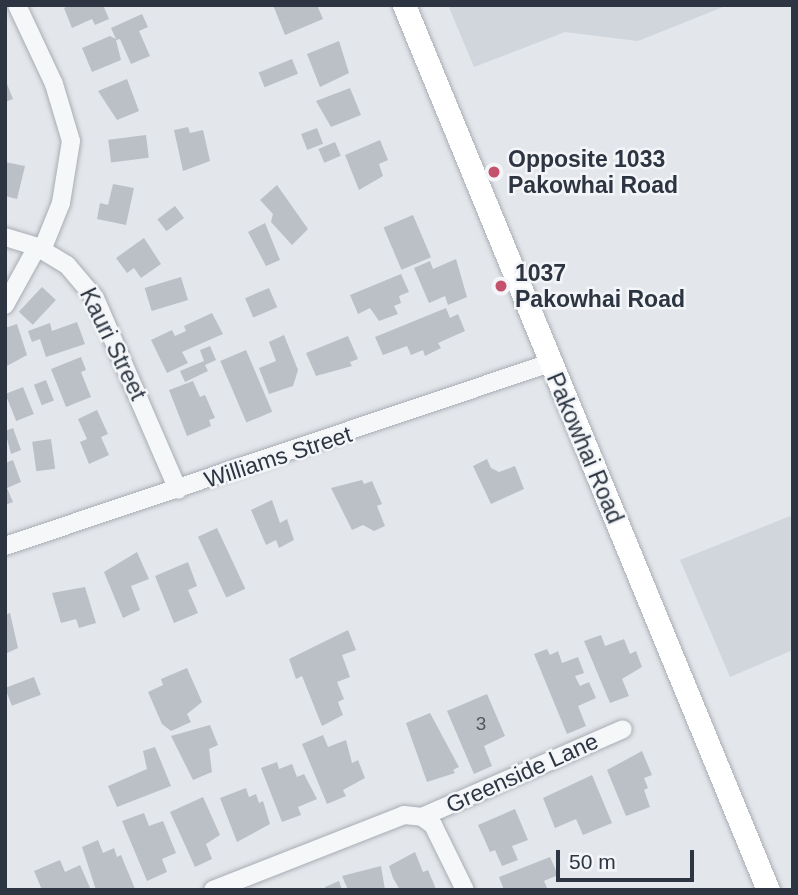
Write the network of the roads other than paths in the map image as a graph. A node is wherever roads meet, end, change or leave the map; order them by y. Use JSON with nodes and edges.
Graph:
{"nodes":[{"id":1,"x":17,"y":5,"type":"edge"},
{"id":2,"x":404,"y":5,"type":"edge"},
{"id":3,"x":5,"y":237,"type":"edge"},
{"id":4,"x":40,"y":249,"type":"junction"},
{"id":5,"x":5,"y":305,"type":"edge"},
{"id":6,"x":550,"y":363,"type":"junction"},
{"id":7,"x":178,"y":490,"type":"junction"},
{"id":8,"x":5,"y":546,"type":"edge"},
{"id":9,"x":623,"y":729,"type":"dead end"},
{"id":10,"x":422,"y":817,"type":"junction"},
{"id":11,"x":213,"y":890,"type":"edge"},
{"id":12,"x":465,"y":890,"type":"edge"},
{"id":13,"x":768,"y":890,"type":"edge"}],
"edges":[{"from":1,"to":4,"type":"street"},
{"from":2,"to":6,"type":"main road","name":"Pakowhai Road"},
{"from":3,"to":4,"type":"street","name":"Kauri Street"},
{"from":4,"to":5,"type":"street"},
{"from":4,"to":7,"type":"street","name":"Kauri Street"},
{"from":6,"to":7,"type":"street","name":"Williams Street"},
{"from":6,"to":13,"type":"main road","name":"Pakowhai Road"},
{"from":7,"to":8,"type":"street","name":"Williams Street"},
{"from":9,"to":10,"type":"street","name":"Greenside Lane"},
{"from":10,"to":11,"type":"street"},
{"from":10,"to":12,"type":"street"}]}
